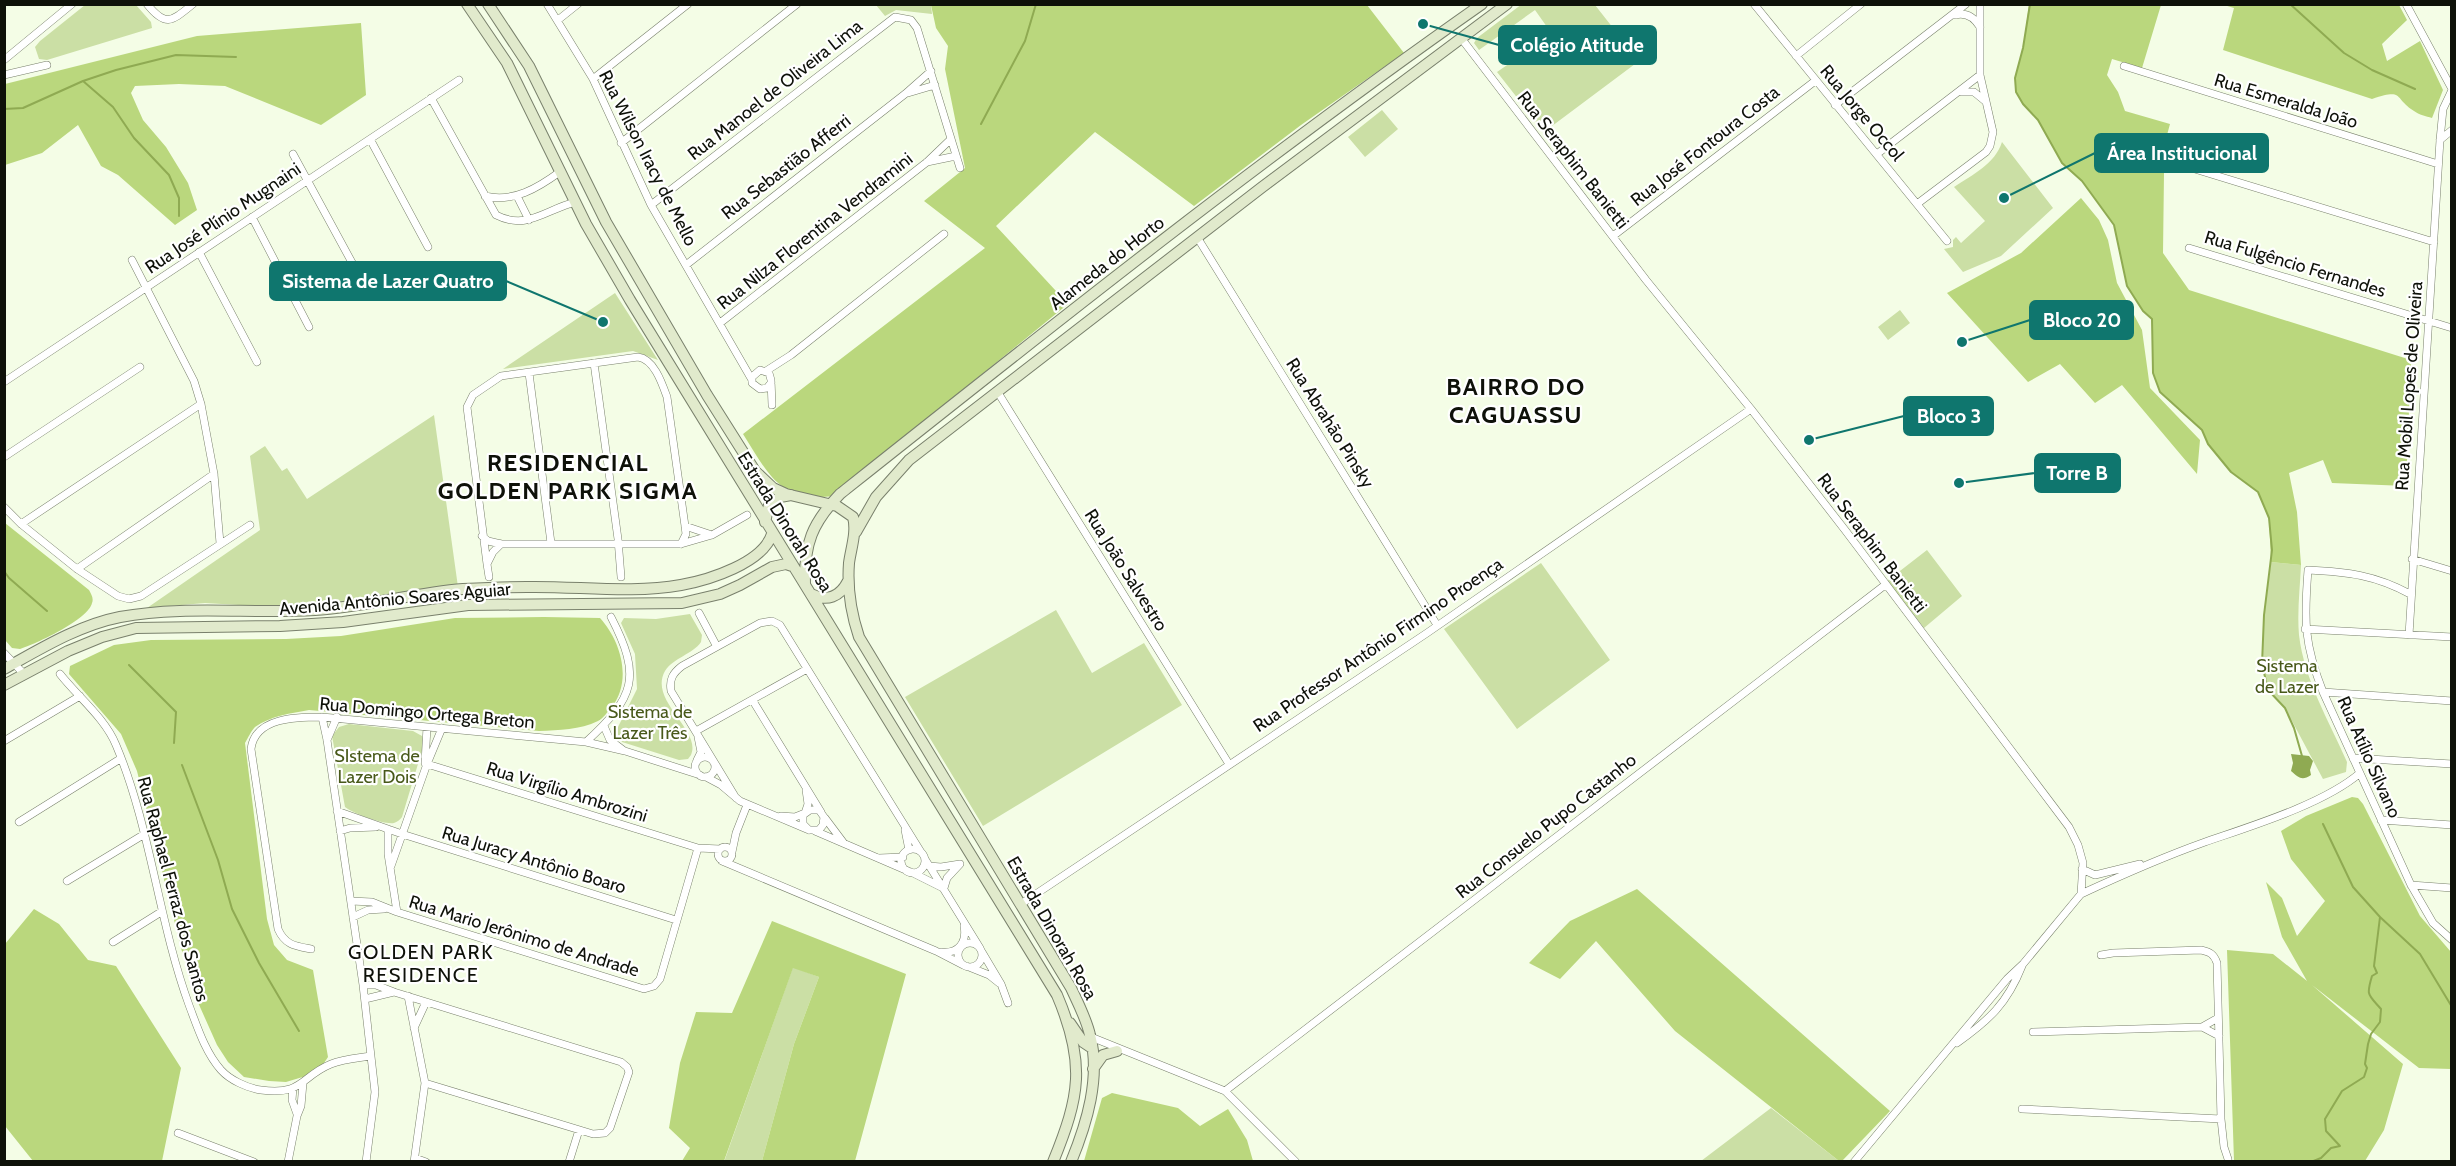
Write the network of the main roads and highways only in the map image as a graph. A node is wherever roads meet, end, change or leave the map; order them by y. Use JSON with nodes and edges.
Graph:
{"nodes":[{"id":1,"x":467,"y":4,"type":"edge"},
{"id":2,"x":488,"y":4,"type":"edge"},
{"id":3,"x":1508,"y":4,"type":"edge"},
{"id":4,"x":1481,"y":5,"type":"edge"},
{"id":5,"x":1461,"y":38,"type":"junction"},
{"id":6,"x":508,"y":65,"type":"junction"},
{"id":7,"x":532,"y":72,"type":"junction"},
{"id":8,"x":791,"y":495,"type":"junction"},
{"id":9,"x":830,"y":505,"type":"junction"},
{"id":10,"x":765,"y":522,"type":"junction"},
{"id":11,"x":772,"y":534,"type":"junction"},
{"id":12,"x":854,"y":538,"type":"junction"},
{"id":13,"x":792,"y":566,"type":"junction"},
{"id":14,"x":848,"y":581,"type":"junction"},
{"id":15,"x":804,"y":584,"type":"junction"},
{"id":16,"x":619,"y":589,"type":"junction"},
{"id":17,"x":810,"y":594,"type":"junction"},
{"id":18,"x":617,"y":604,"type":"junction"},
{"id":19,"x":10,"y":666,"type":"edge"},
{"id":20,"x":4,"y":685,"type":"edge"},
{"id":21,"x":1068,"y":1021,"type":"junction"},
{"id":22,"x":1092,"y":1042,"type":"junction"},
{"id":23,"x":1122,"y":1052,"type":"road end"},
{"id":24,"x":1093,"y":1069,"type":"junction"},
{"id":25,"x":1053,"y":1161,"type":"edge"},
{"id":26,"x":1071,"y":1161,"type":"edge"}],
"edges":[{"from":1,"to":6,"type":"main road","name":"Estrada Dinorah Rosa"},
{"from":2,"to":7,"type":"main road","name":"Estrada Dinorah Rosa"},
{"from":3,"to":5,"type":"main road","name":"Alameda do Horto"},
{"from":4,"to":5,"type":"main road"},
{"from":4,"to":9,"type":"main road","name":"Alameda do Horto"},
{"from":5,"to":12,"type":"main road","name":"Alameda do Horto"},
{"from":6,"to":7,"type":"main road"},
{"from":6,"to":10,"type":"main road","name":"Estrada Dinorah Rosa"},
{"from":7,"to":8,"type":"main road","name":"Estrada Dinorah Rosa"},
{"from":8,"to":9,"type":"main road","name":"Estrada Dinorah Rosa"},
{"from":8,"to":10,"type":"main road"},
{"from":9,"to":12,"type":"main road","name":"Estrada Dinorah Rosa"},
{"from":9,"to":15,"type":"main road","name":"Alameda do Horto"},
{"from":10,"to":11,"type":"main road","name":"Estrada Dinorah Rosa"},
{"from":11,"to":13,"type":"main road","name":"Estrada Dinorah Rosa"},
{"from":11,"to":16,"type":"main road","name":"Avenida Antônio Soares Aguiar"},
{"from":12,"to":14,"type":"main road","name":"Estrada Dinorah Rosa"},
{"from":13,"to":15,"type":"main road","name":"Estrada Dinorah Rosa"},
{"from":13,"to":18,"type":"main road","name":"Avenida Antônio Soares Aguiar"},
{"from":14,"to":17,"type":"main road"},
{"from":14,"to":22,"type":"main road","name":"Estrada Dinorah Rosa"},
{"from":15,"to":17,"type":"main road","name":"Estrada Dinorah Rosa"},
{"from":16,"to":18,"type":"main road"},
{"from":16,"to":19,"type":"main road","name":"Avenida Antônio Soares Aguiar"},
{"from":17,"to":21,"type":"main road","name":"Estrada Dinorah Rosa"},
{"from":18,"to":20,"type":"main road","name":"Avenida Antônio Soares Aguiar"},
{"from":21,"to":22,"type":"main road"},
{"from":21,"to":25,"type":"main road","name":"Estrada Dinorah Rosa"},
{"from":22,"to":24,"type":"main road","name":"Estrada Dinorah Rosa"},
{"from":23,"to":24,"type":"main road"},
{"from":24,"to":26,"type":"main road","name":"Estrada Dinorah Rosa"}]}
